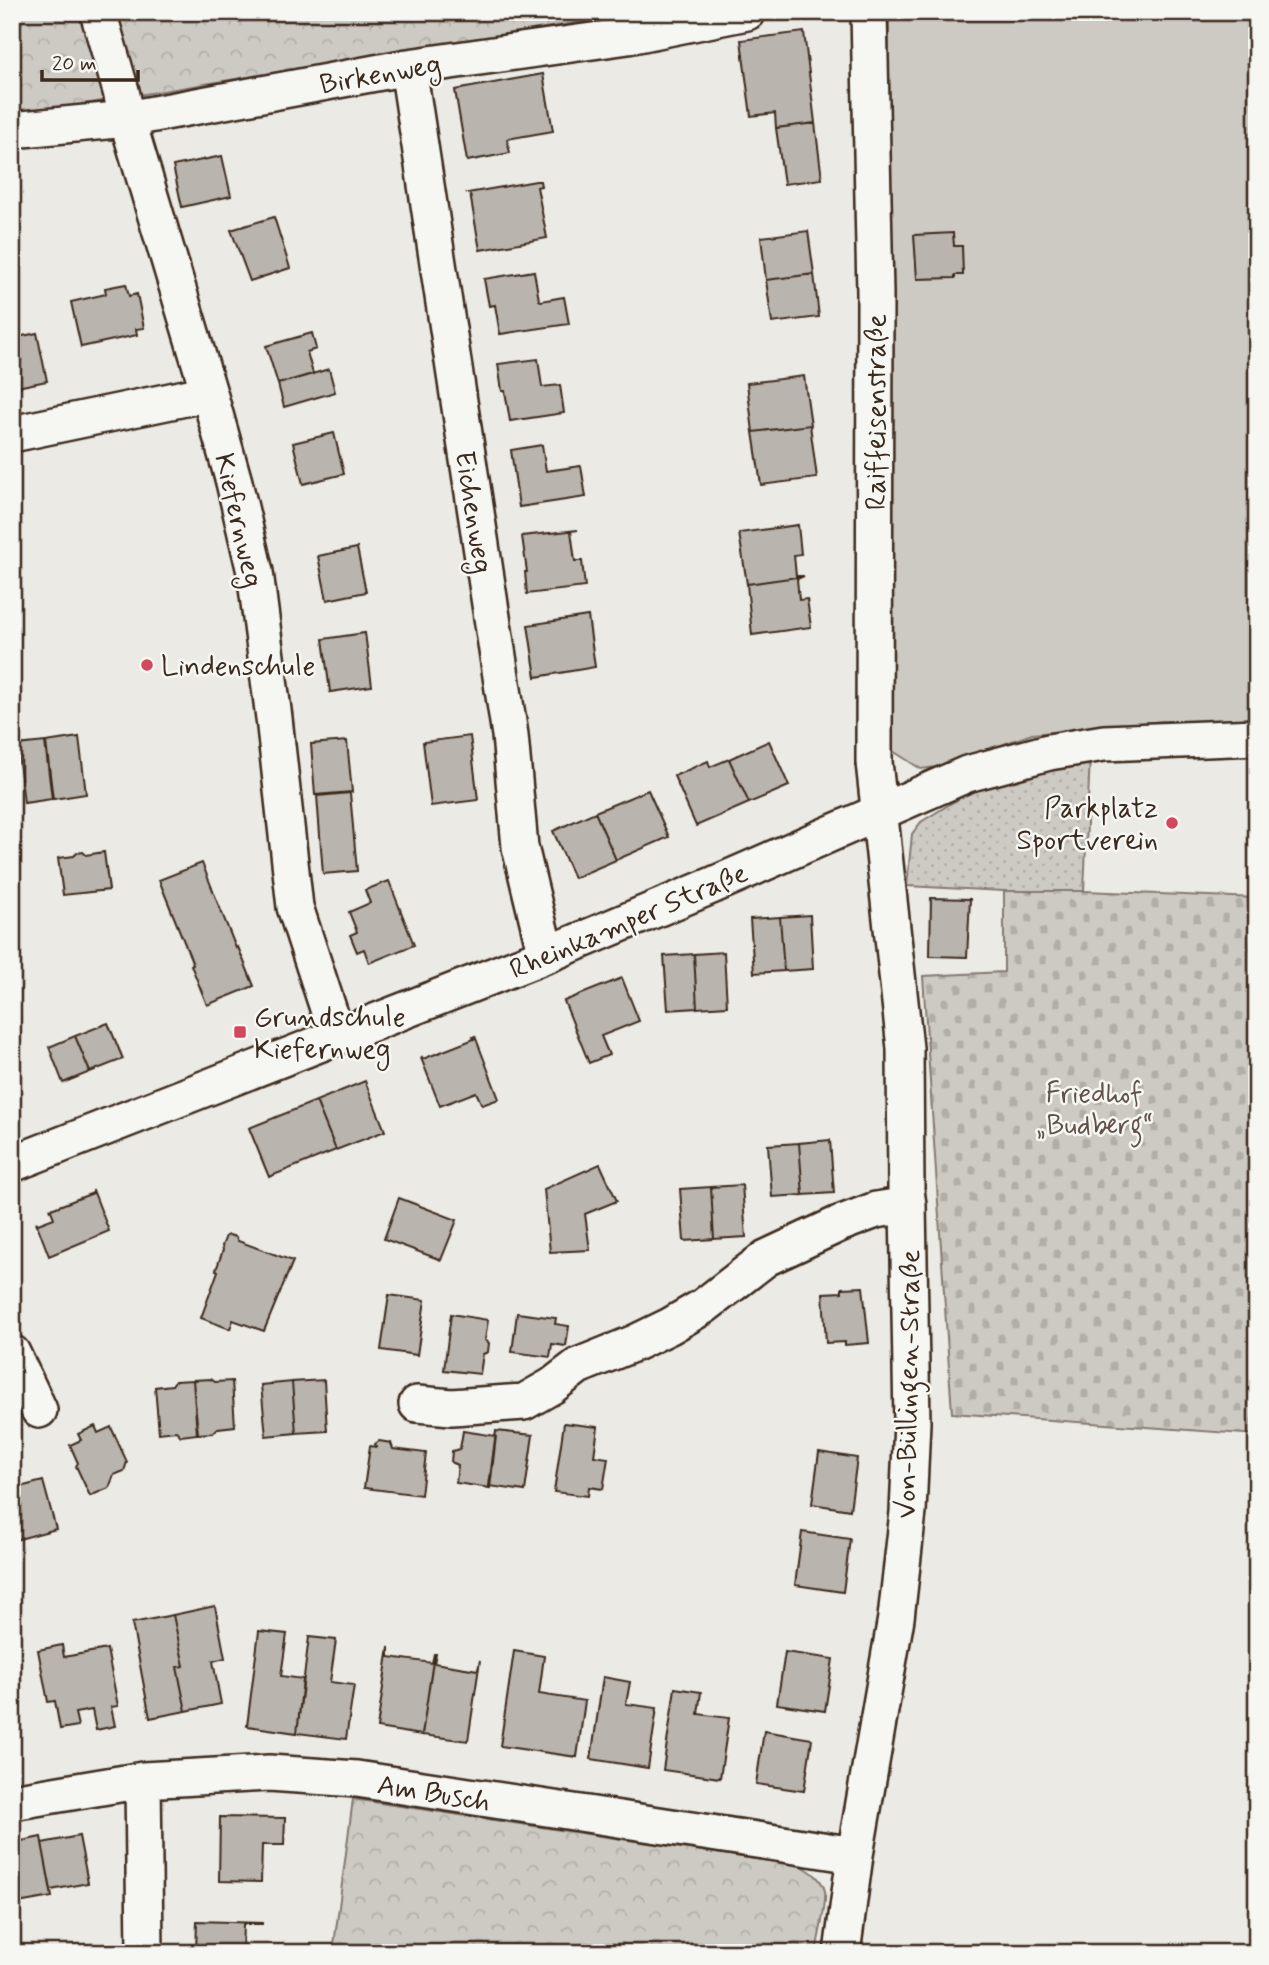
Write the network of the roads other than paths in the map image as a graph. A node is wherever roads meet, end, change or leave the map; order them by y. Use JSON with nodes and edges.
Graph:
{"nodes":[{"id":1,"x":98,"y":12,"type":"edge"},
{"id":2,"x":747,"y":12,"type":"edge"},
{"id":3,"x":869,"y":12,"type":"edge"},
{"id":4,"x":408,"y":67,"type":"junction"},
{"id":5,"x":127,"y":119,"type":"junction"},
{"id":6,"x":12,"y":130,"type":"edge"},
{"id":7,"x":209,"y":393,"type":"junction"},
{"id":8,"x":12,"y":434,"type":"edge"},
{"id":9,"x":1257,"y":737,"type":"edge"},
{"id":10,"x":879,"y":811,"type":"junction"},
{"id":11,"x":546,"y":955,"type":"junction"},
{"id":12,"x":337,"y":1036,"type":"junction"},
{"id":13,"x":12,"y":1164,"type":"edge"},
{"id":14,"x":908,"y":1205,"type":"junction"},
{"id":15,"x":12,"y":1353,"type":"edge"},
{"id":16,"x":417,"y":1404,"type":"dead end"},
{"id":17,"x":38,"y":1410,"type":"dead end"},
{"id":18,"x":143,"y":1780,"type":"junction"},
{"id":19,"x":12,"y":1802,"type":"edge"},
{"id":20,"x":855,"y":1855,"type":"junction"},
{"id":21,"x":145,"y":1953,"type":"edge"},
{"id":22,"x":842,"y":1953,"type":"edge"}],
"edges":[{"from":1,"to":5,"type":"street","name":"Kiefernweg"},
{"from":2,"to":4,"type":"street","name":"Birkenweg"},
{"from":3,"to":10,"type":"street","name":"Raiffeisenstraße"},
{"from":4,"to":5,"type":"street","name":"Birkenweg"},
{"from":4,"to":11,"type":"street","name":"Eichenweg"},
{"from":5,"to":6,"type":"street","name":"Birkenweg"},
{"from":5,"to":7,"type":"street","name":"Kiefernweg"},
{"from":7,"to":8,"type":"street"},
{"from":7,"to":12,"type":"street","name":"Kiefernweg"},
{"from":9,"to":10,"type":"street","name":"Rheinkamper Straße"},
{"from":10,"to":11,"type":"street","name":"Rheinkamper Straße"},
{"from":10,"to":14,"type":"street","name":"Von-Büllingen-Straße"},
{"from":11,"to":12,"type":"street","name":"Rheinkamper Straße"},
{"from":12,"to":13,"type":"street","name":"Rheinkamper Straße"},
{"from":14,"to":16,"type":"street"},
{"from":14,"to":20,"type":"street","name":"Von-Büllingen-Straße"},
{"from":15,"to":17,"type":"street"},
{"from":18,"to":19,"type":"street","name":"Am Busch"},
{"from":18,"to":20,"type":"street","name":"Am Busch"},
{"from":18,"to":21,"type":"street"},
{"from":20,"to":22,"type":"street","name":"Von-Büllingen-Straße"}]}
